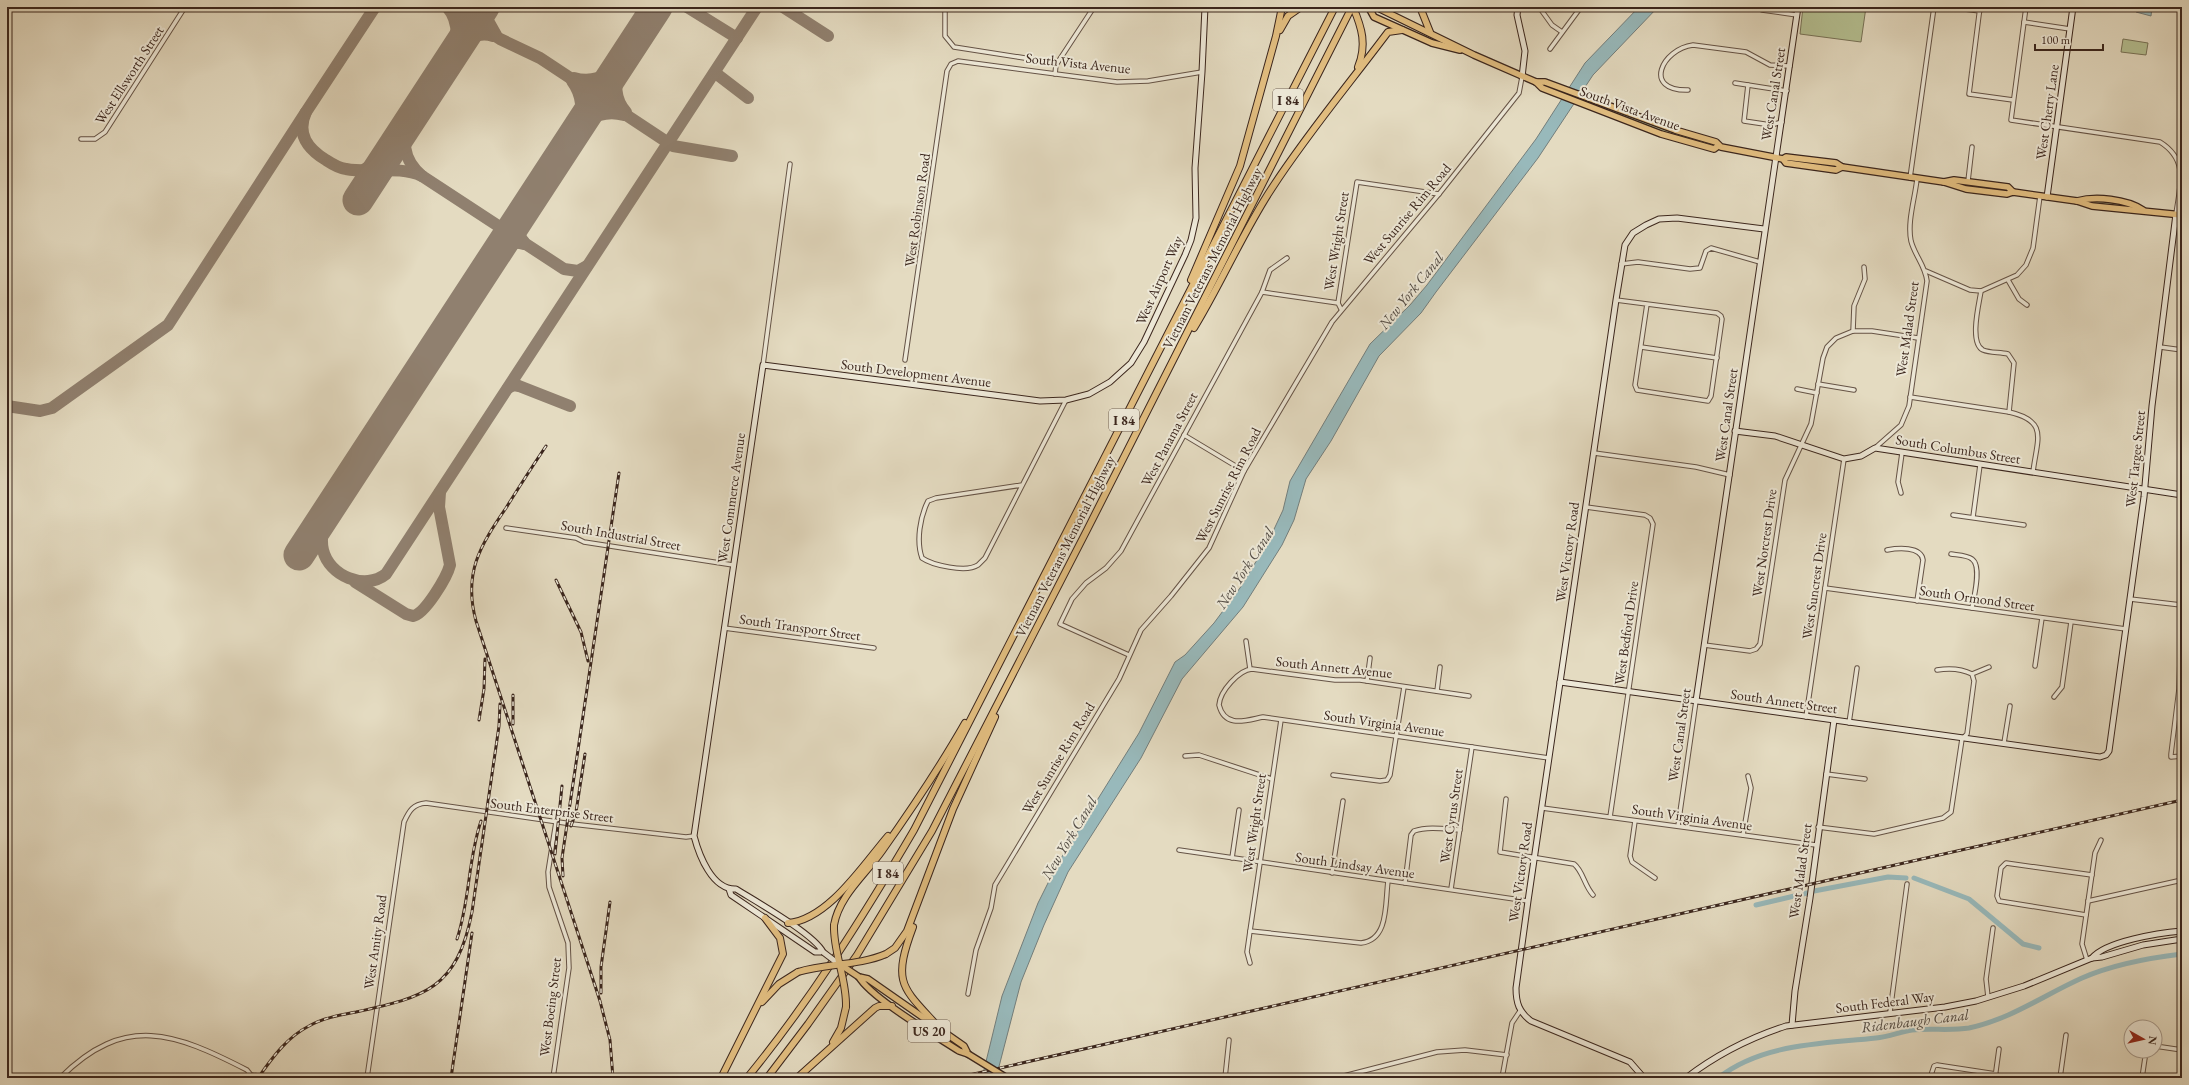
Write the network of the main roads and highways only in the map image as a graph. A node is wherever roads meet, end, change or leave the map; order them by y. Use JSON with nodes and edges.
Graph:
{"nodes":[{"id":1,"x":1282,"y":7,"type":"edge"},
{"id":2,"x":1301,"y":7,"type":"edge"},
{"id":3,"x":1352,"y":7,"type":"edge"},
{"id":4,"x":1420,"y":7,"type":"edge"},
{"id":5,"x":1368,"y":8,"type":"edge"},
{"id":6,"x":1334,"y":10,"type":"edge"},
{"id":7,"x":1402,"y":30,"type":"junction"},
{"id":8,"x":1430,"y":32,"type":"junction"},
{"id":9,"x":1276,"y":36,"type":"junction"},
{"id":10,"x":1468,"y":52,"type":"junction"},
{"id":11,"x":1354,"y":74,"type":"junction"},
{"id":12,"x":1536,"y":82,"type":"junction"},
{"id":13,"x":1718,"y":146,"type":"junction"},
{"id":14,"x":1944,"y":182,"type":"junction"},
{"id":15,"x":2013,"y":192,"type":"junction"},
{"id":16,"x":2179,"y":214,"type":"edge"},
{"id":17,"x":1175,"y":321,"type":"junction"},
{"id":18,"x":1170,"y":367,"type":"junction"},
{"id":19,"x":1044,"y":614,"type":"junction"},
{"id":20,"x":1005,"y":654,"type":"junction"},
{"id":21,"x":907,"y":814,"type":"junction"},
{"id":22,"x":930,"y":874,"type":"junction"},
{"id":23,"x":765,"y":918,"type":"road end"},
{"id":24,"x":788,"y":923,"type":"road end"},
{"id":25,"x":840,"y":965,"type":"junction"},
{"id":26,"x":859,"y":978,"type":"junction"},
{"id":27,"x":892,"y":1006,"type":"junction"},
{"id":28,"x":748,"y":1024,"type":"junction"},
{"id":29,"x":942,"y":1031,"type":"junction"},
{"id":30,"x":968,"y":1054,"type":"junction"},
{"id":31,"x":820,"y":1057,"type":"junction"},
{"id":32,"x":721,"y":1078,"type":"edge"},
{"id":33,"x":747,"y":1078,"type":"edge"},
{"id":34,"x":768,"y":1078,"type":"edge"},
{"id":35,"x":797,"y":1078,"type":"edge"},
{"id":36,"x":1007,"y":1078,"type":"edge"}],
"edges":[{"from":1,"to":9,"type":"highway"},
{"from":2,"to":9,"type":"highway"},
{"from":3,"to":11,"type":"highway"},
{"from":3,"to":18,"type":"highway","name":"Vietnam Veterans Memorial Highway","number":"I 84"},
{"from":4,"to":8,"type":"highway"},
{"from":5,"to":7,"type":"main road","name":"South Vista Avenue"},
{"from":5,"to":8,"type":"main road","name":"South Vista Avenue"},
{"from":6,"to":17,"type":"highway","name":"Vietnam Veterans Memorial Highway","number":"I 84"},
{"from":7,"to":10,"type":"main road","name":"South Vista Avenue"},
{"from":7,"to":11,"type":"highway"},
{"from":8,"to":10,"type":"main road","name":"South Vista Avenue"},
{"from":9,"to":17,"type":"highway"},
{"from":10,"to":12,"type":"main road","name":"South Vista Avenue"},
{"from":11,"to":18,"type":"highway"},
{"from":12,"to":13,"type":"main road","name":"South Vista Avenue"},
{"from":12,"to":13,"type":"main road","name":"South Vista Avenue"},
{"from":13,"to":14,"type":"main road","name":"South Vista Avenue"},
{"from":14,"to":15,"type":"main road","name":"South Vista Avenue"},
{"from":14,"to":15,"type":"main road","name":"South Vista Avenue"},
{"from":15,"to":16,"type":"main road","name":"South Vista Avenue"},
{"from":17,"to":20,"type":"highway","name":"Vietnam Veterans Memorial Highway","number":"I 84"},
{"from":18,"to":19,"type":"highway","name":"Vietnam Veterans Memorial Highway","number":"I 84"},
{"from":19,"to":22,"type":"highway"},
{"from":19,"to":34,"type":"highway","name":"Vietnam Veterans Memorial Highway","number":"I 84"},
{"from":20,"to":21,"type":"highway"},
{"from":20,"to":33,"type":"highway","name":"Vietnam Veterans Memorial Highway","number":"I 84"},
{"from":21,"to":24,"type":"highway"},
{"from":21,"to":25,"type":"highway","bridge":true},
{"from":22,"to":25,"type":"highway","bridge":true},
{"from":22,"to":29,"type":"highway"},
{"from":23,"to":28,"type":"highway"},
{"from":25,"to":26,"type":"main road","bridge":true},
{"from":25,"to":28,"type":"highway","bridge":true},
{"from":25,"to":31,"type":"highway","bridge":true},
{"from":26,"to":27,"type":"main road"},
{"from":26,"to":29,"type":"main road","number":"US 20"},
{"from":27,"to":30,"type":"main road","number":"US 20"},
{"from":27,"to":31,"type":"highway"},
{"from":28,"to":32,"type":"highway"},
{"from":29,"to":30,"type":"main road","number":"US 20"},
{"from":30,"to":36,"type":"main road","number":"US 20","bridge":true},
{"from":31,"to":35,"type":"highway"}]}
